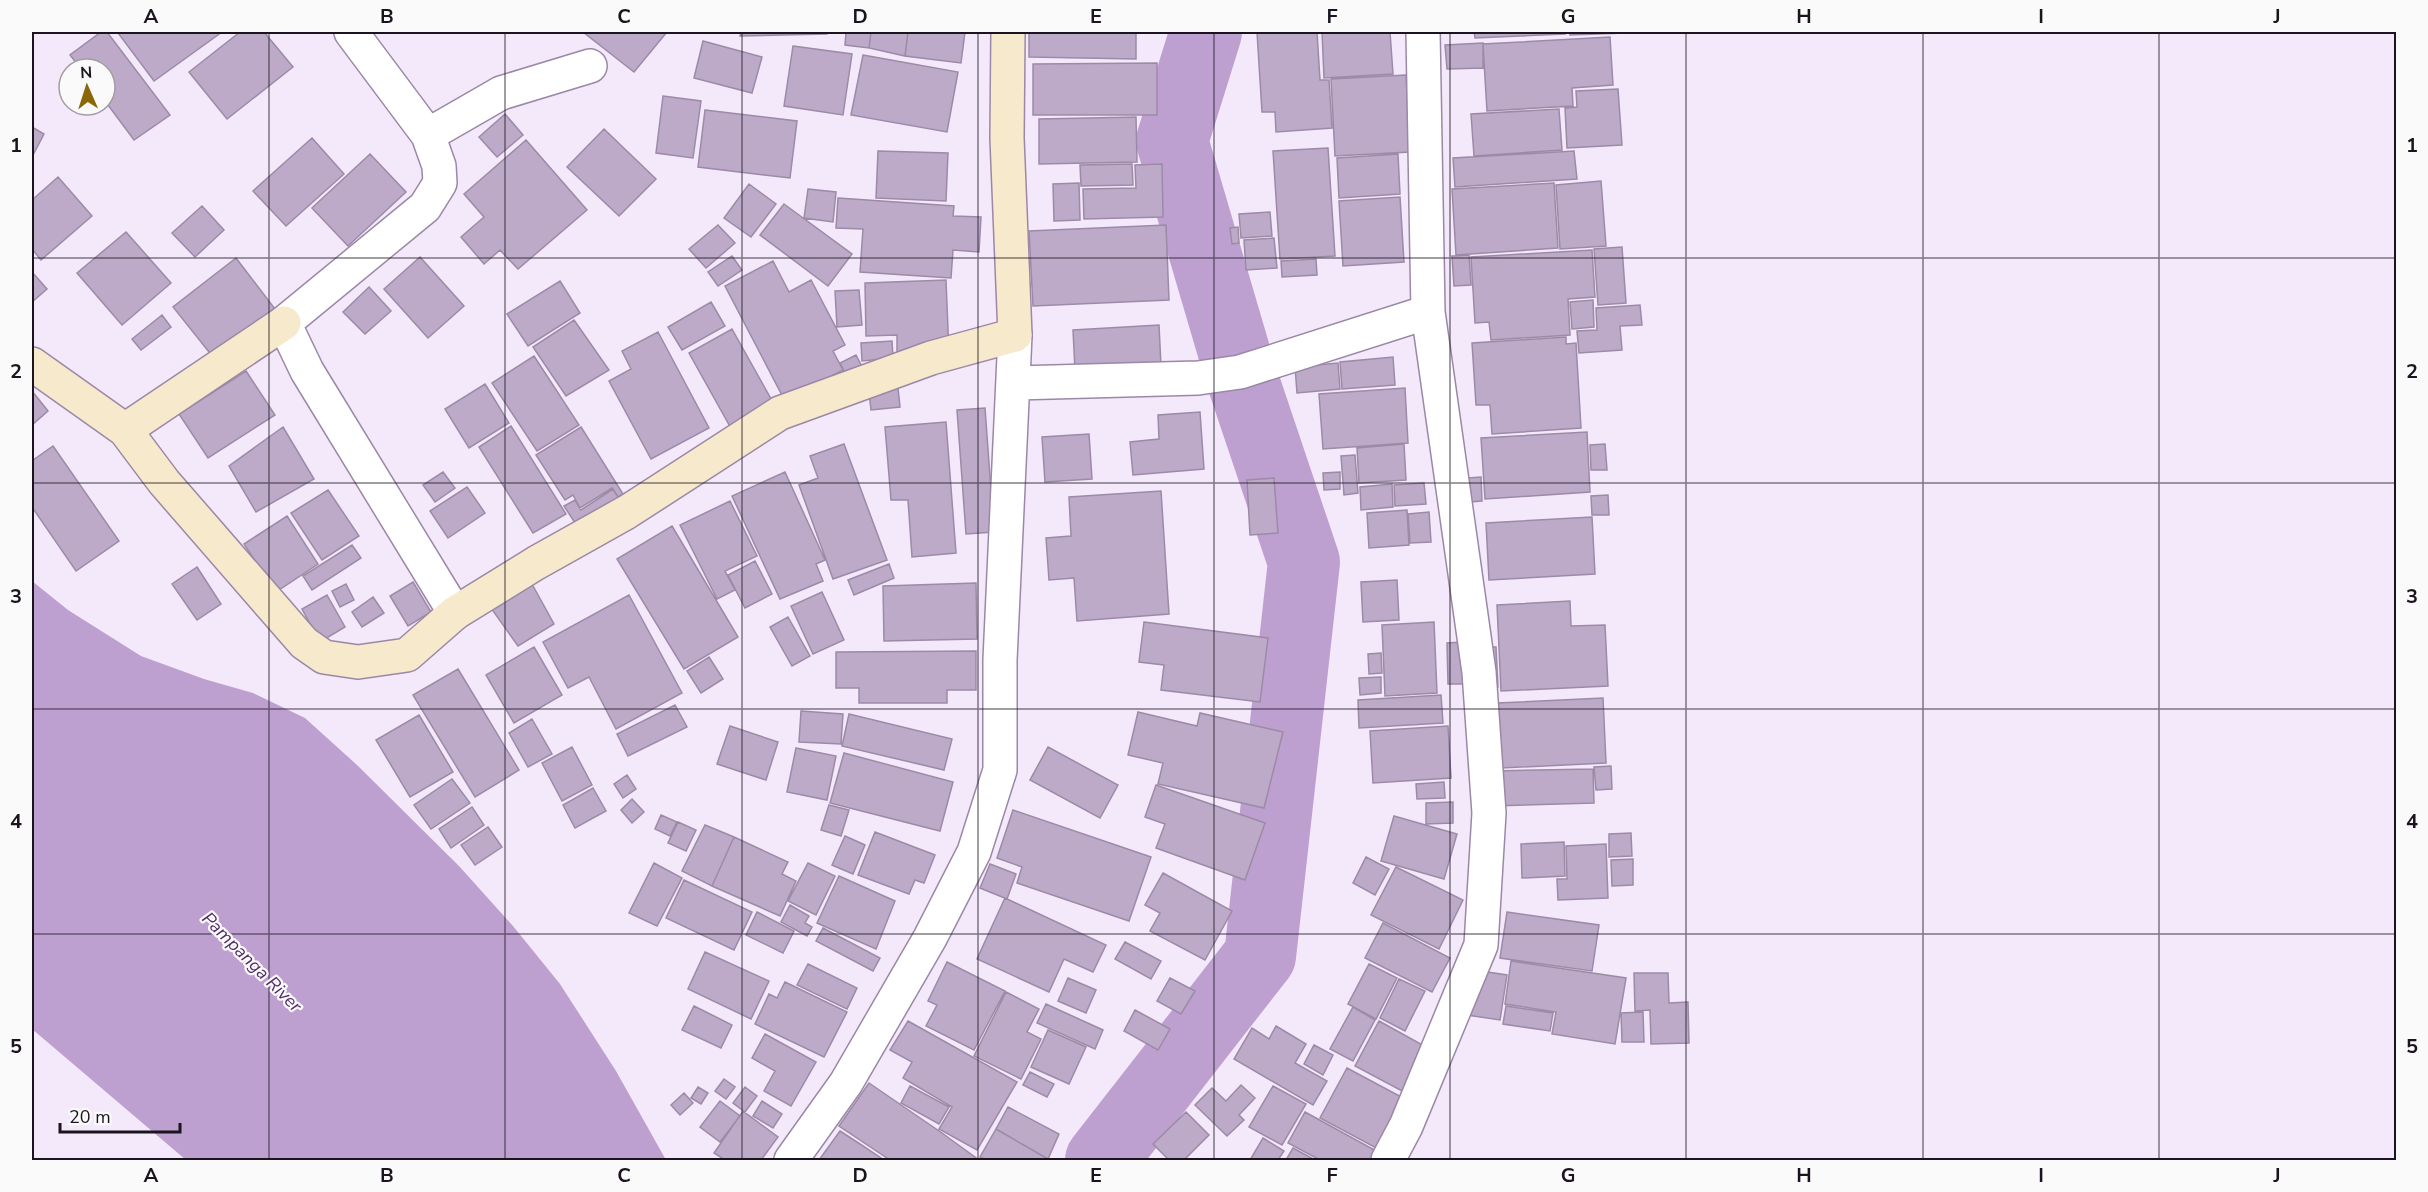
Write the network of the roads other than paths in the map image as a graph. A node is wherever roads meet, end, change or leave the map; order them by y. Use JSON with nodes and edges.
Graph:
{"nodes":[{"id":1,"x":351,"y":32,"type":"edge"},
{"id":2,"x":1008,"y":32,"type":"edge"},
{"id":3,"x":1423,"y":32,"type":"edge"},
{"id":4,"x":590,"y":66,"type":"dead end"},
{"id":5,"x":428,"y":135,"type":"junction"},
{"id":6,"x":1428,"y":312,"type":"junction"},
{"id":7,"x":284,"y":323,"type":"junction"},
{"id":8,"x":1015,"y":335,"type":"junction"},
{"id":9,"x":32,"y":364,"type":"edge"},
{"id":10,"x":1013,"y":383,"type":"junction"},
{"id":11,"x":125,"y":430,"type":"junction"},
{"id":12,"x":455,"y":614,"type":"junction"},
{"id":13,"x":791,"y":1161,"type":"edge"},
{"id":14,"x":1388,"y":1161,"type":"edge"}],
"edges":[{"from":1,"to":5,"type":"street"},
{"from":2,"to":8,"type":"street"},
{"from":3,"to":6,"type":"street"},
{"from":4,"to":5,"type":"street"},
{"from":5,"to":7,"type":"street"},
{"from":6,"to":10,"type":"street"},
{"from":6,"to":14,"type":"street"},
{"from":7,"to":11,"type":"street"},
{"from":7,"to":12,"type":"street"},
{"from":8,"to":10,"type":"street"},
{"from":8,"to":12,"type":"street"},
{"from":9,"to":11,"type":"street"},
{"from":10,"to":13,"type":"street"},
{"from":11,"to":12,"type":"street"}]}
